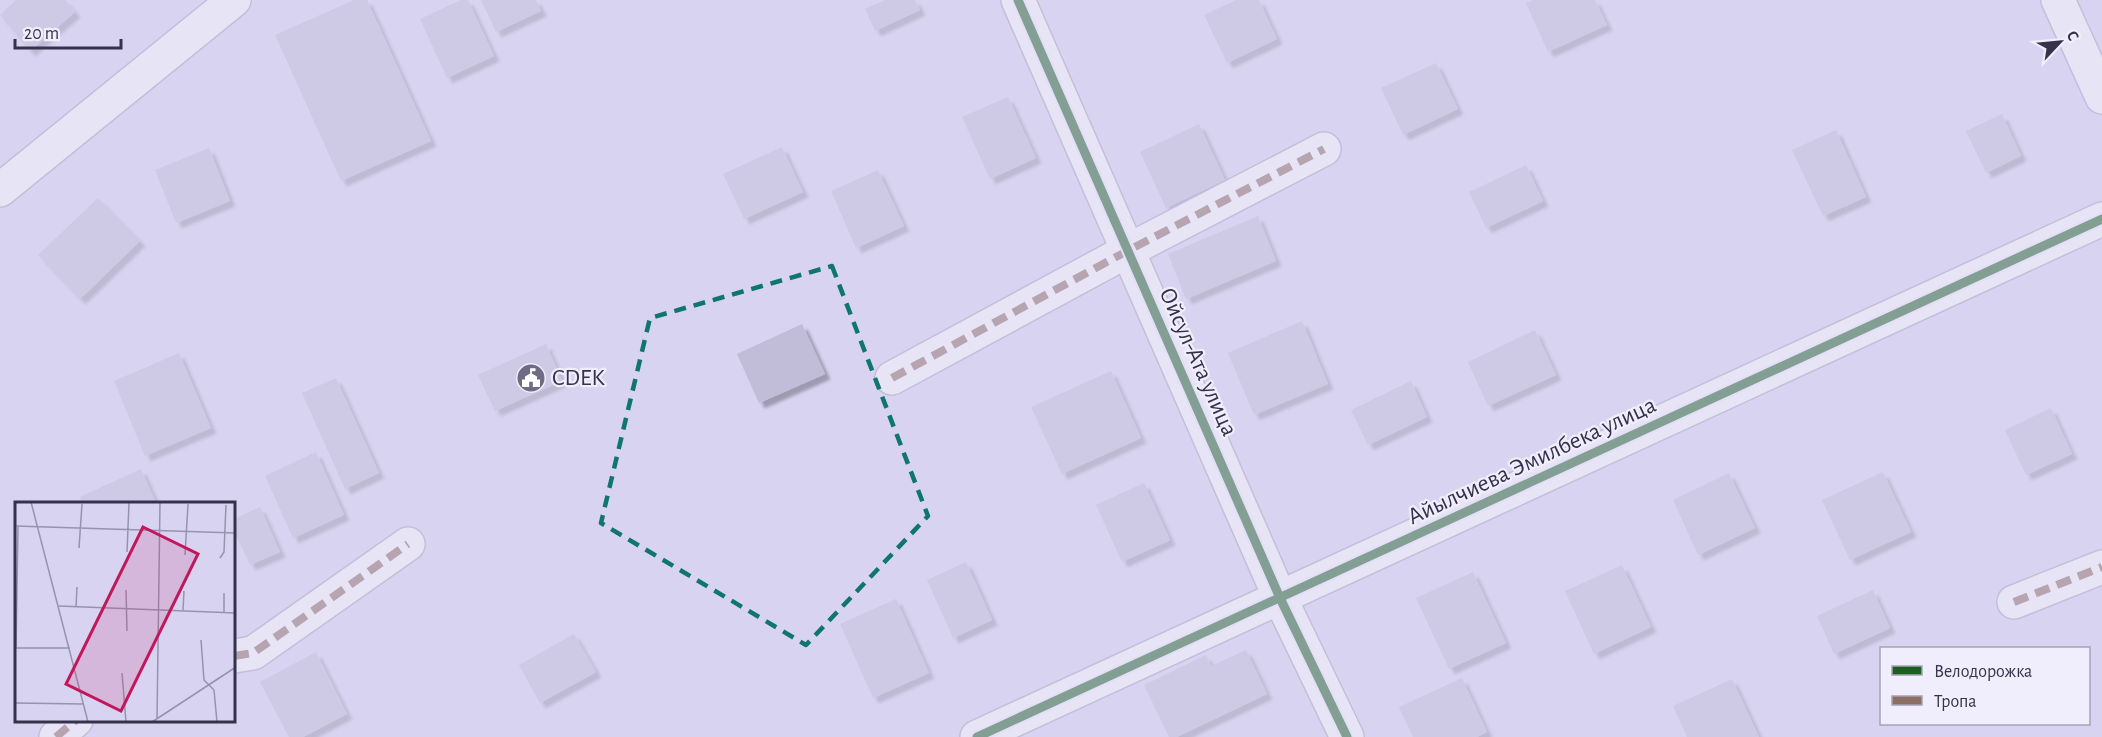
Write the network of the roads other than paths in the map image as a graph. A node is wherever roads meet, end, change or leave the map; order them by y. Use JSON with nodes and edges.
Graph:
{"nodes":[{"id":1,"x":234,"y":0,"type":"edge"},
{"id":2,"x":1018,"y":0,"type":"edge"},
{"id":3,"x":2058,"y":0,"type":"edge"},
{"id":4,"x":2102,"y":97,"type":"edge"},
{"id":5,"x":1324,"y":149,"type":"dead end"},
{"id":6,"x":0,"y":190,"type":"edge"},
{"id":7,"x":2102,"y":219,"type":"edge"},
{"id":8,"x":1129,"y":250,"type":"junction"},
{"id":9,"x":892,"y":378,"type":"dead end"},
{"id":10,"x":408,"y":544,"type":"dead end"},
{"id":11,"x":2102,"y":567,"type":"edge"},
{"id":12,"x":1280,"y":598,"type":"junction"},
{"id":13,"x":2014,"y":602,"type":"dead end"},
{"id":14,"x":236,"y":656,"type":"edge"},
{"id":15,"x":74,"y":722,"type":"edge"},
{"id":16,"x":56,"y":737,"type":"edge"},
{"id":17,"x":977,"y":737,"type":"edge"},
{"id":18,"x":1347,"y":737,"type":"edge"}],
"edges":[{"from":1,"to":6,"type":"street"},
{"from":2,"to":8,"type":"street","name":"Ойсул-Ата улица"},
{"from":3,"to":4,"type":"street"},
{"from":5,"to":8,"type":"street"},
{"from":7,"to":12,"type":"street","name":"Айылчиева Эмилбека улица"},
{"from":8,"to":9,"type":"street"},
{"from":8,"to":12,"type":"street","name":"Ойсул-Ата улица"},
{"from":10,"to":14,"type":"street"},
{"from":11,"to":13,"type":"street"},
{"from":12,"to":17,"type":"street","name":"Айылчиева Эмилбека улица"},
{"from":12,"to":18,"type":"street","name":"Ойсул-Ата улица"},
{"from":15,"to":16,"type":"street"}]}
